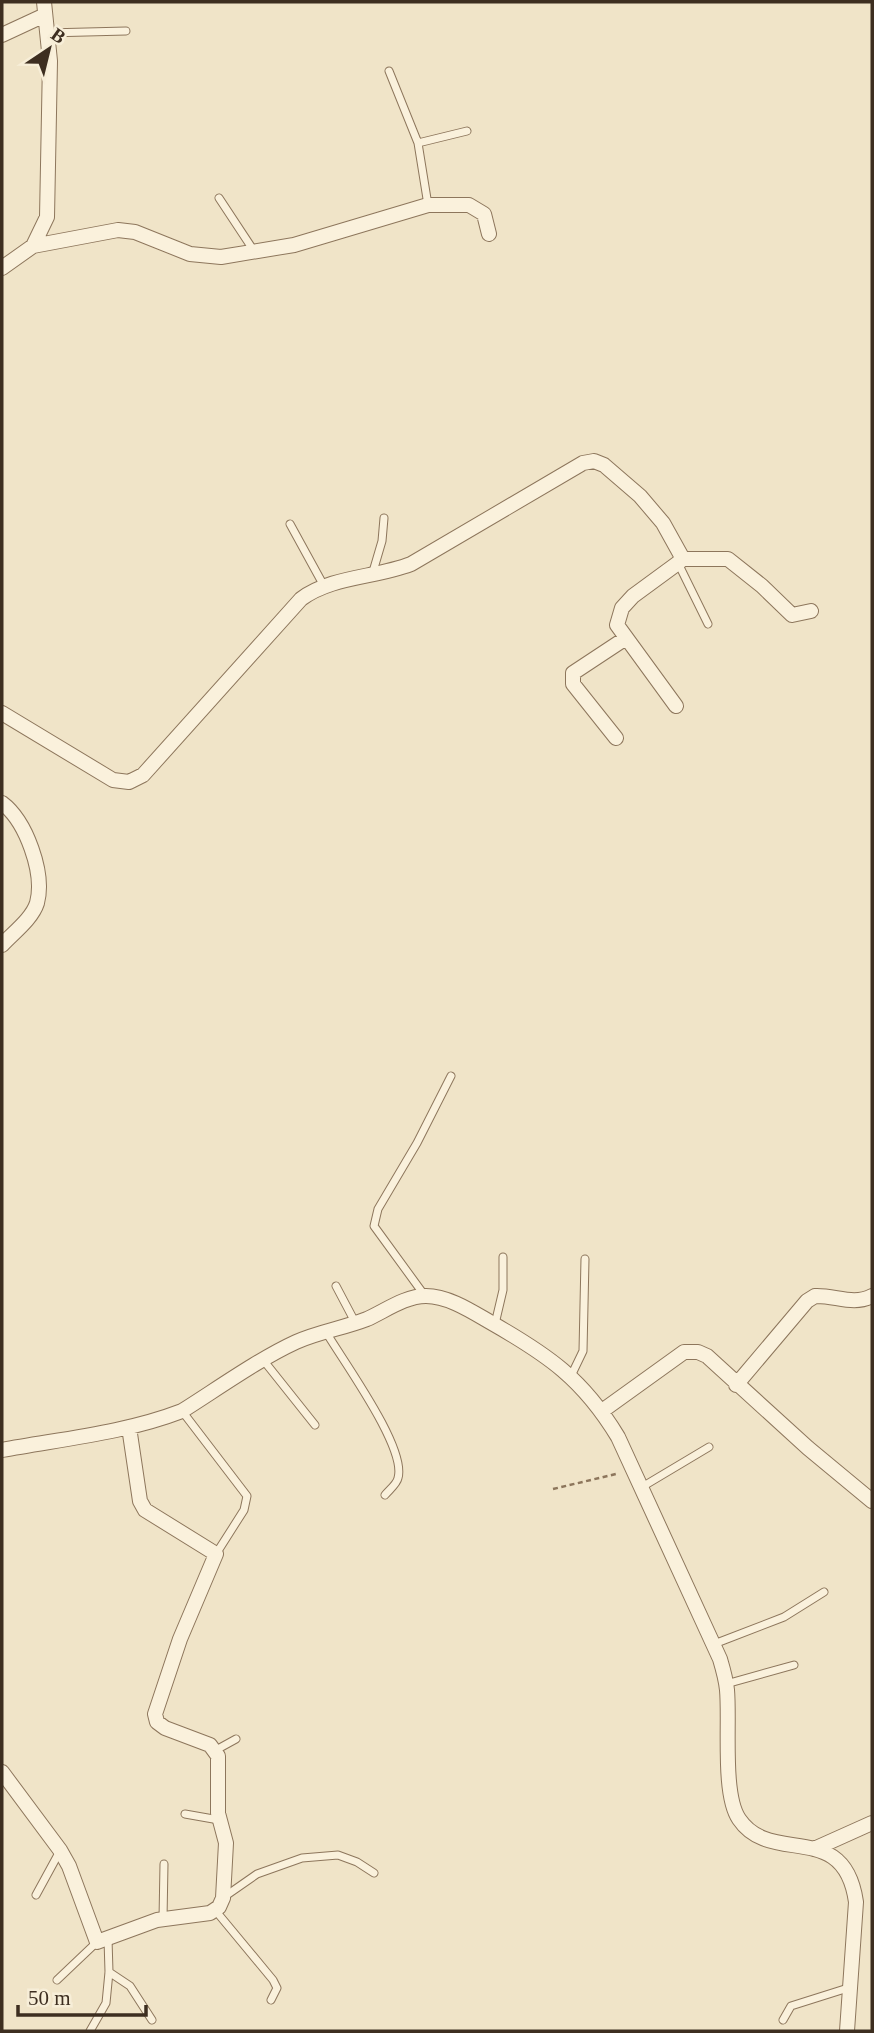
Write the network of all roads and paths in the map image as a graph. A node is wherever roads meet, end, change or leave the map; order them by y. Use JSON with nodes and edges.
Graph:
{"nodes":[{"id":1,"x":44,"y":8,"type":"edge"},
{"id":2,"x":126,"y":31,"type":"dead end"},
{"id":3,"x":47,"y":33,"type":"junction"},
{"id":4,"x":2,"y":35,"type":"edge"},
{"id":5,"x":389,"y":71,"type":"dead end"},
{"id":6,"x":467,"y":131,"type":"dead end"},
{"id":7,"x":418,"y":143,"type":"junction"},
{"id":8,"x":219,"y":198,"type":"dead end"},
{"id":9,"x":428,"y":205,"type":"junction"},
{"id":10,"x":489,"y":234,"type":"dead end"},
{"id":11,"x":33,"y":246,"type":"junction"},
{"id":12,"x":254,"y":252,"type":"junction"},
{"id":13,"x":2,"y":268,"type":"edge"},
{"id":14,"x":384,"y":518,"type":"dead end"},
{"id":15,"x":290,"y":524,"type":"dead end"},
{"id":16,"x":680,"y":561,"type":"junction"},
{"id":17,"x":372,"y":575,"type":"junction"},
{"id":18,"x":324,"y":586,"type":"junction"},
{"id":19,"x":811,"y":611,"type":"dead end"},
{"id":20,"x":708,"y":624,"type":"dead end"},
{"id":21,"x":626,"y":638,"type":"junction"},
{"id":22,"x":676,"y":706,"type":"dead end"},
{"id":23,"x":2,"y":713,"type":"edge"},
{"id":24,"x":616,"y":738,"type":"dead end"},
{"id":25,"x":2,"y":803,"type":"edge"},
{"id":26,"x":2,"y":945,"type":"edge"},
{"id":27,"x":450,"y":1076,"type":"dead end"},
{"id":28,"x":503,"y":1257,"type":"dead end"},
{"id":29,"x":585,"y":1259,"type":"dead end"},
{"id":30,"x":336,"y":1286,"type":"dead end"},
{"id":31,"x":426,"y":1296,"type":"junction"},
{"id":32,"x":872,"y":1296,"type":"edge"},
{"id":33,"x":355,"y":1322,"type":"junction"},
{"id":34,"x":495,"y":1325,"type":"junction"},
{"id":35,"x":325,"y":1332,"type":"junction"},
{"id":36,"x":264,"y":1361,"type":"junction"},
{"id":37,"x":571,"y":1376,"type":"junction"},
{"id":38,"x":736,"y":1385,"type":"junction"},
{"id":39,"x":182,"y":1410,"type":"junction"},
{"id":40,"x":602,"y":1411,"type":"junction"},
{"id":41,"x":315,"y":1425,"type":"dead end"},
{"id":42,"x":129,"y":1427,"type":"junction"},
{"id":43,"x":709,"y":1447,"type":"dead end"},
{"id":44,"x":2,"y":1450,"type":"edge"},
{"id":45,"x":633,"y":1470,"type":"junction"},
{"id":46,"x":641,"y":1487,"type":"junction"},
{"id":47,"x":553,"y":1489,"type":"dead end"},
{"id":48,"x":385,"y":1495,"type":"dead end"},
{"id":49,"x":872,"y":1500,"type":"edge"},
{"id":50,"x":216,"y":1554,"type":"junction"},
{"id":51,"x":824,"y":1592,"type":"dead end"},
{"id":52,"x":713,"y":1644,"type":"junction"},
{"id":53,"x":794,"y":1665,"type":"dead end"},
{"id":54,"x":726,"y":1684,"type":"junction"},
{"id":55,"x":236,"y":1739,"type":"dead end"},
{"id":56,"x":216,"y":1749,"type":"junction"},
{"id":57,"x":2,"y":1772,"type":"edge"},
{"id":58,"x":185,"y":1814,"type":"dead end"},
{"id":59,"x":219,"y":1819,"type":"junction"},
{"id":60,"x":872,"y":1823,"type":"edge"},
{"id":61,"x":814,"y":1849,"type":"junction"},
{"id":62,"x":60,"y":1850,"type":"junction"},
{"id":63,"x":164,"y":1864,"type":"dead end"},
{"id":64,"x":374,"y":1872,"type":"dead end"},
{"id":65,"x":36,"y":1895,"type":"dead end"},
{"id":66,"x":219,"y":1904,"type":"junction"},
{"id":67,"x":163,"y":1919,"type":"junction"},
{"id":68,"x":103,"y":1940,"type":"junction"},
{"id":69,"x":109,"y":1972,"type":"junction"},
{"id":70,"x":57,"y":1980,"type":"dead end"},
{"id":71,"x":848,"y":1988,"type":"junction"},
{"id":72,"x":271,"y":2000,"type":"dead end"},
{"id":73,"x":152,"y":2020,"type":"dead end"},
{"id":74,"x":783,"y":2020,"type":"dead end"},
{"id":75,"x":90,"y":2031,"type":"edge"},
{"id":76,"x":847,"y":2031,"type":"edge"}],
"edges":[{"from":1,"to":3,"type":"street"},
{"from":1,"to":4,"type":"street"},
{"from":2,"to":3,"type":"lane"},
{"from":3,"to":11,"type":"street"},
{"from":5,"to":7,"type":"lane"},
{"from":6,"to":7,"type":"lane"},
{"from":7,"to":9,"type":"lane"},
{"from":8,"to":12,"type":"lane"},
{"from":9,"to":10,"type":"street"},
{"from":9,"to":12,"type":"street"},
{"from":11,"to":12,"type":"street"},
{"from":11,"to":13,"type":"street"},
{"from":14,"to":17,"type":"lane"},
{"from":15,"to":18,"type":"lane"},
{"from":16,"to":17,"type":"street"},
{"from":16,"to":19,"type":"street"},
{"from":16,"to":20,"type":"lane"},
{"from":16,"to":21,"type":"street"},
{"from":17,"to":18,"type":"street"},
{"from":18,"to":23,"type":"street"},
{"from":21,"to":22,"type":"street"},
{"from":21,"to":24,"type":"street"},
{"from":25,"to":26,"type":"street"},
{"from":27,"to":31,"type":"lane"},
{"from":28,"to":34,"type":"lane"},
{"from":29,"to":37,"type":"lane"},
{"from":30,"to":33,"type":"lane"},
{"from":31,"to":33,"type":"street"},
{"from":31,"to":34,"type":"street"},
{"from":32,"to":38,"type":"street"},
{"from":33,"to":35,"type":"street"},
{"from":34,"to":37,"type":"street"},
{"from":35,"to":36,"type":"street"},
{"from":35,"to":48,"type":"lane"},
{"from":36,"to":39,"type":"street"},
{"from":36,"to":41,"type":"lane"},
{"from":37,"to":40,"type":"street"},
{"from":38,"to":40,"type":"street"},
{"from":38,"to":49,"type":"street"},
{"from":39,"to":42,"type":"street"},
{"from":39,"to":50,"type":"lane"},
{"from":40,"to":45,"type":"street"},
{"from":42,"to":44,"type":"street"},
{"from":42,"to":50,"type":"street"},
{"from":43,"to":46,"type":"lane"},
{"from":45,"to":46,"type":"street"},
{"from":45,"to":47,"type":"path"},
{"from":46,"to":52,"type":"street"},
{"from":50,"to":56,"type":"street"},
{"from":51,"to":52,"type":"lane"},
{"from":52,"to":54,"type":"street"},
{"from":53,"to":54,"type":"lane"},
{"from":54,"to":61,"type":"street"},
{"from":55,"to":56,"type":"lane"},
{"from":56,"to":59,"type":"street"},
{"from":57,"to":62,"type":"street"},
{"from":58,"to":59,"type":"lane"},
{"from":59,"to":66,"type":"street"},
{"from":60,"to":61,"type":"street"},
{"from":61,"to":71,"type":"street"},
{"from":62,"to":65,"type":"lane"},
{"from":62,"to":68,"type":"street"},
{"from":63,"to":67,"type":"lane"},
{"from":64,"to":66,"type":"lane"},
{"from":66,"to":67,"type":"street"},
{"from":66,"to":72,"type":"lane"},
{"from":67,"to":68,"type":"street"},
{"from":68,"to":69,"type":"lane"},
{"from":68,"to":70,"type":"lane"},
{"from":69,"to":73,"type":"lane"},
{"from":69,"to":75,"type":"lane"},
{"from":71,"to":74,"type":"lane"},
{"from":71,"to":76,"type":"street"}]}
